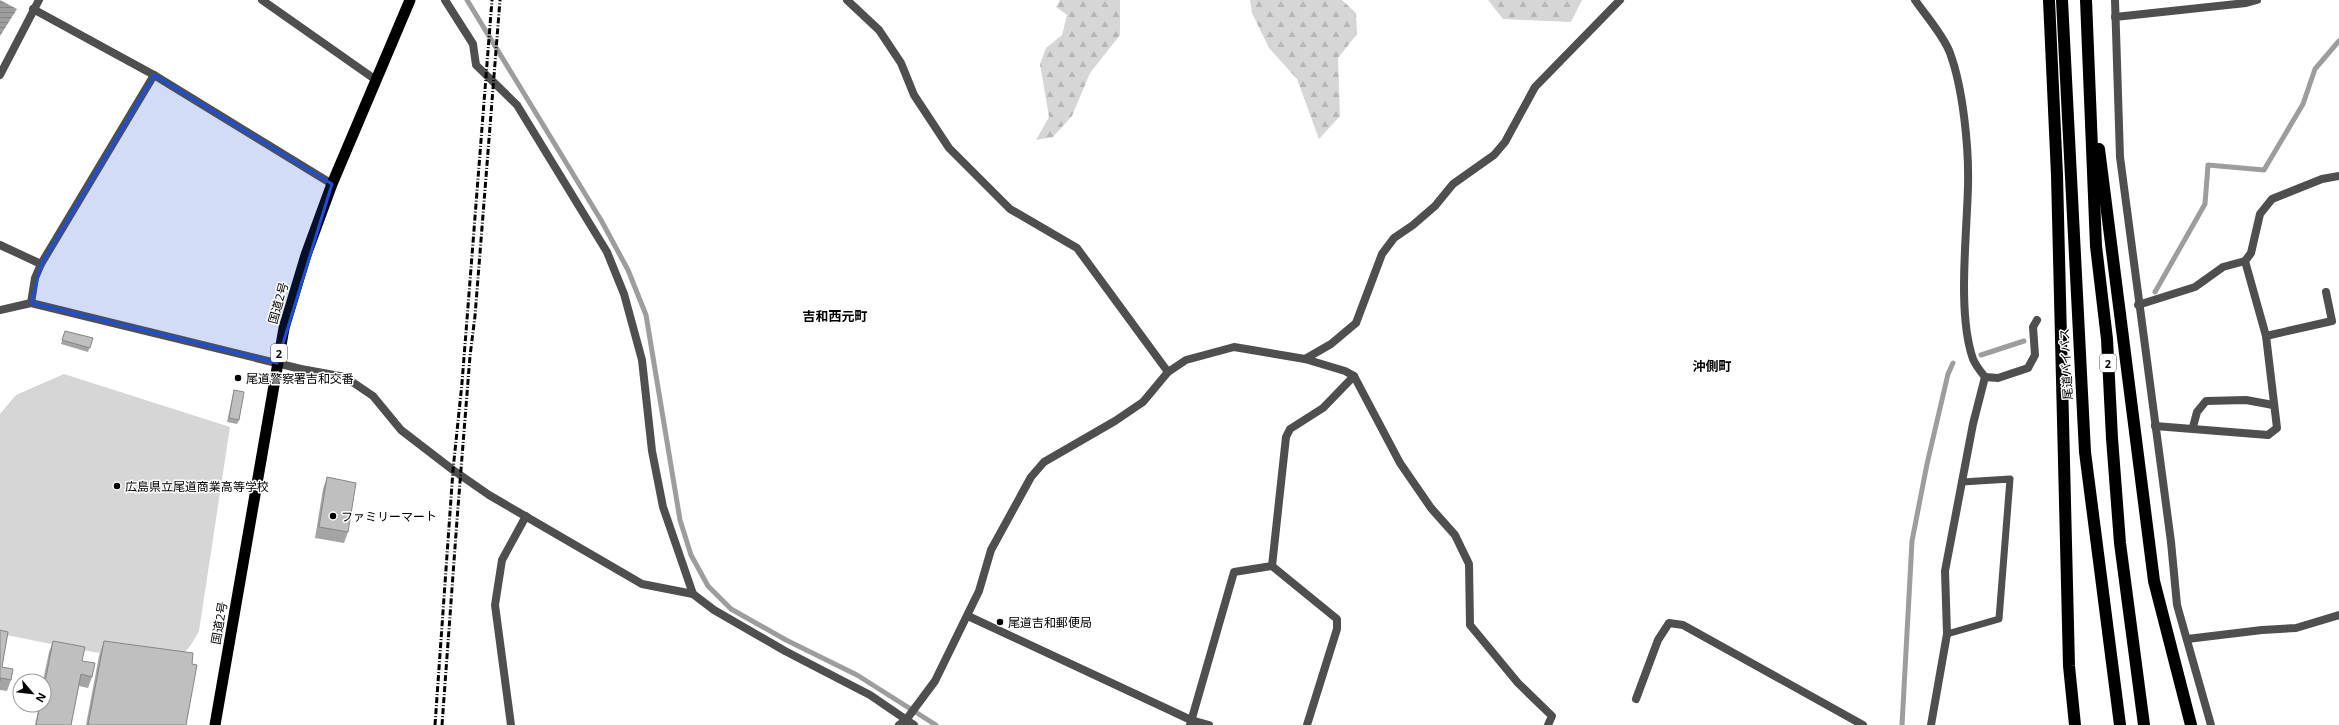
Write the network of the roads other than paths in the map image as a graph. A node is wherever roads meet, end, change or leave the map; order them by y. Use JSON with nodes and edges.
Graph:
{"nodes":[{"id":1,"x":39,"y":0,"type":"edge"},
{"id":2,"x":262,"y":0,"type":"edge"},
{"id":3,"x":410,"y":0,"type":"edge"},
{"id":4,"x":445,"y":0,"type":"edge"},
{"id":5,"x":847,"y":0,"type":"edge"},
{"id":6,"x":1620,"y":0,"type":"edge"},
{"id":7,"x":1915,"y":0,"type":"edge"},
{"id":8,"x":2049,"y":0,"type":"edge"},
{"id":9,"x":2062,"y":0,"type":"edge"},
{"id":10,"x":2086,"y":0,"type":"edge"},
{"id":11,"x":2115,"y":0,"type":"edge"},
{"id":12,"x":2257,"y":0,"type":"edge"},
{"id":13,"x":33,"y":9,"type":"junction"},
{"id":14,"x":2115,"y":17,"type":"junction"},
{"id":15,"x":154,"y":75,"type":"junction"},
{"id":16,"x":2090,"y":75,"type":"junction"},
{"id":17,"x":0,"y":76,"type":"edge"},
{"id":18,"x":376,"y":80,"type":"junction"},
{"id":19,"x":2339,"y":176,"type":"edge"},
{"id":20,"x":332,"y":184,"type":"junction"},
{"id":21,"x":0,"y":245,"type":"edge"},
{"id":22,"x":2245,"y":261,"type":"junction"},
{"id":23,"x":41,"y":264,"type":"junction"},
{"id":24,"x":2326,"y":292,"type":"dead end"},
{"id":25,"x":31,"y":303,"type":"junction"},
{"id":26,"x":2138,"y":305,"type":"junction"},
{"id":27,"x":0,"y":310,"type":"edge"},
{"id":28,"x":2037,"y":320,"type":"dead end"},
{"id":29,"x":2266,"y":336,"type":"junction"},
{"id":30,"x":1305,"y":360,"type":"junction"},
{"id":31,"x":277,"y":363,"type":"junction"},
{"id":32,"x":1168,"y":372,"type":"junction"},
{"id":33,"x":1354,"y":376,"type":"junction"},
{"id":34,"x":1985,"y":377,"type":"junction"},
{"id":35,"x":2273,"y":405,"type":"junction"},
{"id":36,"x":2155,"y":426,"type":"junction"},
{"id":37,"x":2193,"y":427,"type":"junction"},
{"id":38,"x":1962,"y":482,"type":"junction"},
{"id":39,"x":526,"y":516,"type":"junction"},
{"id":40,"x":1272,"y":566,"type":"junction"},
{"id":41,"x":693,"y":594,"type":"junction"},
{"id":42,"x":2339,"y":615,"type":"edge"},
{"id":43,"x":968,"y":616,"type":"junction"},
{"id":44,"x":1946,"y":634,"type":"junction"},
{"id":45,"x":2186,"y":639,"type":"junction"},
{"id":46,"x":1636,"y":699,"type":"dead end"},
{"id":47,"x":902,"y":722,"type":"edge"},
{"id":48,"x":1191,"y":722,"type":"edge"},
{"id":49,"x":214,"y":725,"type":"edge"},
{"id":50,"x":511,"y":725,"type":"edge"},
{"id":51,"x":914,"y":725,"type":"edge"},
{"id":52,"x":1209,"y":725,"type":"edge"},
{"id":53,"x":1307,"y":725,"type":"edge"},
{"id":54,"x":1548,"y":725,"type":"edge"},
{"id":55,"x":1863,"y":725,"type":"edge"},
{"id":56,"x":1931,"y":725,"type":"edge"},
{"id":57,"x":2075,"y":725,"type":"edge"},
{"id":58,"x":2120,"y":725,"type":"edge"},
{"id":59,"x":2144,"y":725,"type":"edge"},
{"id":60,"x":2191,"y":725,"type":"edge"},
{"id":61,"x":2211,"y":725,"type":"edge"}],
"edges":[{"from":1,"to":13,"type":"street"},
{"from":2,"to":18,"type":"street"},
{"from":3,"to":18,"type":"highway","name":"国道2号","number":"2"},
{"from":4,"to":41,"type":"street"},
{"from":5,"to":32,"type":"street"},
{"from":6,"to":30,"type":"street"},
{"from":7,"to":34,"type":"street"},
{"from":8,"to":57,"type":"highway"},
{"from":9,"to":58,"type":"highway","name":"尾道バイパス"},
{"from":10,"to":16,"type":"highway","number":"2"},
{"from":11,"to":14,"type":"street"},
{"from":12,"to":14,"type":"street"},
{"from":13,"to":15,"type":"street"},
{"from":13,"to":17,"type":"street"},
{"from":14,"to":26,"type":"street"},
{"from":15,"to":20,"type":"street"},
{"from":15,"to":23,"type":"street"},
{"from":16,"to":59,"type":"highway","number":"2"},
{"from":16,"to":60,"type":"highway"},
{"from":18,"to":20,"type":"highway","name":"国道2号","number":"2"},
{"from":19,"to":22,"type":"street"},
{"from":20,"to":31,"type":"highway","name":"国道2号","number":"2"},
{"from":21,"to":23,"type":"street"},
{"from":22,"to":26,"type":"street"},
{"from":22,"to":29,"type":"street"},
{"from":23,"to":25,"type":"street"},
{"from":24,"to":29,"type":"street"},
{"from":25,"to":27,"type":"street"},
{"from":25,"to":31,"type":"street"},
{"from":26,"to":36,"type":"street"},
{"from":28,"to":34,"type":"street"},
{"from":29,"to":35,"type":"street"},
{"from":30,"to":32,"type":"street"},
{"from":30,"to":33,"type":"street"},
{"from":31,"to":39,"type":"street"},
{"from":31,"to":49,"type":"highway","name":"国道2号","number":"2"},
{"from":32,"to":43,"type":"street"},
{"from":33,"to":40,"type":"street"},
{"from":33,"to":54,"type":"street"},
{"from":34,"to":38,"type":"street"},
{"from":35,"to":37,"type":"street"},
{"from":35,"to":37,"type":"street"},
{"from":36,"to":37,"type":"street"},
{"from":36,"to":45,"type":"street"},
{"from":38,"to":44,"type":"street"},
{"from":38,"to":44,"type":"lane"},
{"from":39,"to":41,"type":"street"},
{"from":39,"to":50,"type":"street"},
{"from":40,"to":48,"type":"street"},
{"from":40,"to":53,"type":"street"},
{"from":41,"to":47,"type":"street"},
{"from":42,"to":45,"type":"street"},
{"from":43,"to":47,"type":"street"},
{"from":43,"to":48,"type":"street"},
{"from":44,"to":56,"type":"street"},
{"from":45,"to":61,"type":"street"},
{"from":46,"to":55,"type":"street"},
{"from":47,"to":51,"type":"street"},
{"from":48,"to":52,"type":"street"}]}
